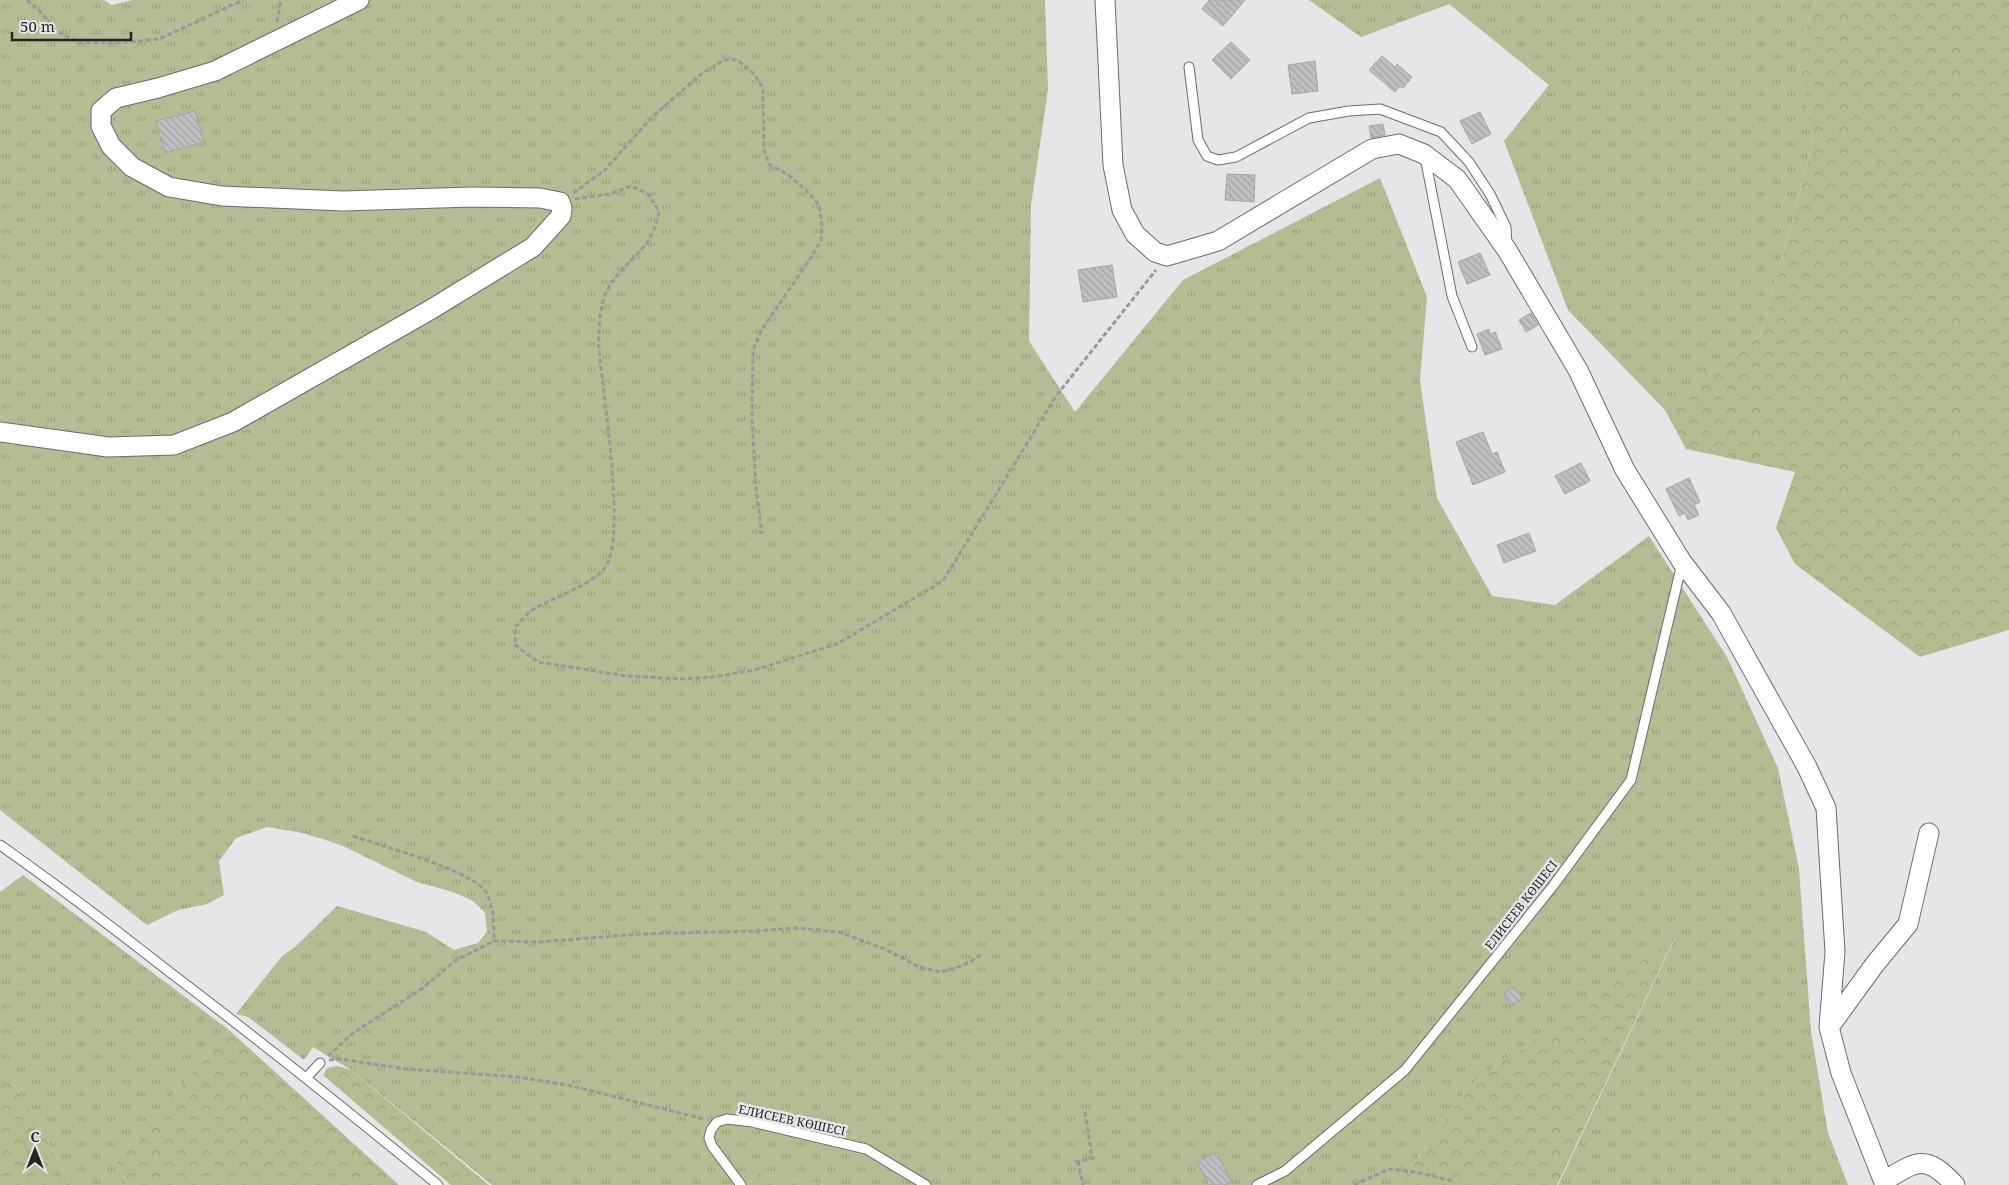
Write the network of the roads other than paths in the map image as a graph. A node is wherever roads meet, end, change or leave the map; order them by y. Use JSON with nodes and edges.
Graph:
{"nodes":[{"id":1,"x":359,"y":0,"type":"edge"},
{"id":2,"x":1105,"y":0,"type":"edge"},
{"id":3,"x":1189,"y":67,"type":"dead end"},
{"id":4,"x":1424,"y":154,"type":"junction"},
{"id":5,"x":1507,"y":250,"type":"junction"},
{"id":6,"x":1472,"y":347,"type":"dead end"},
{"id":7,"x":0,"y":432,"type":"edge"},
{"id":8,"x":1682,"y":562,"type":"junction"},
{"id":9,"x":1928,"y":833,"type":"dead end"},
{"id":10,"x":0,"y":845,"type":"edge"},
{"id":11,"x":1829,"y":1027,"type":"junction"},
{"id":12,"x":320,"y":1063,"type":"road end"},
{"id":13,"x":306,"y":1078,"type":"junction"},
{"id":14,"x":1885,"y":1183,"type":"edge"},
{"id":15,"x":438,"y":1185,"type":"edge"},
{"id":16,"x":741,"y":1185,"type":"edge"},
{"id":17,"x":926,"y":1185,"type":"edge"},
{"id":18,"x":1257,"y":1185,"type":"edge"},
{"id":19,"x":1955,"y":1185,"type":"edge"}],
"edges":[{"from":1,"to":7,"type":"street"},
{"from":2,"to":4,"type":"street"},
{"from":3,"to":5,"type":"lane"},
{"from":4,"to":5,"type":"street"},
{"from":4,"to":6,"type":"lane"},
{"from":5,"to":8,"type":"street"},
{"from":8,"to":11,"type":"street"},
{"from":8,"to":18,"type":"lane","name":"ЕЛИСЕЕВ КӨШЕСІ"},
{"from":9,"to":11,"type":"street"},
{"from":10,"to":13,"type":"lane"},
{"from":11,"to":14,"type":"street"},
{"from":12,"to":13,"type":"lane"},
{"from":13,"to":15,"type":"lane"},
{"from":14,"to":19,"type":"street"},
{"from":16,"to":17,"type":"lane","name":"ЕЛИСЕЕВ КӨШЕСІ"}]}
